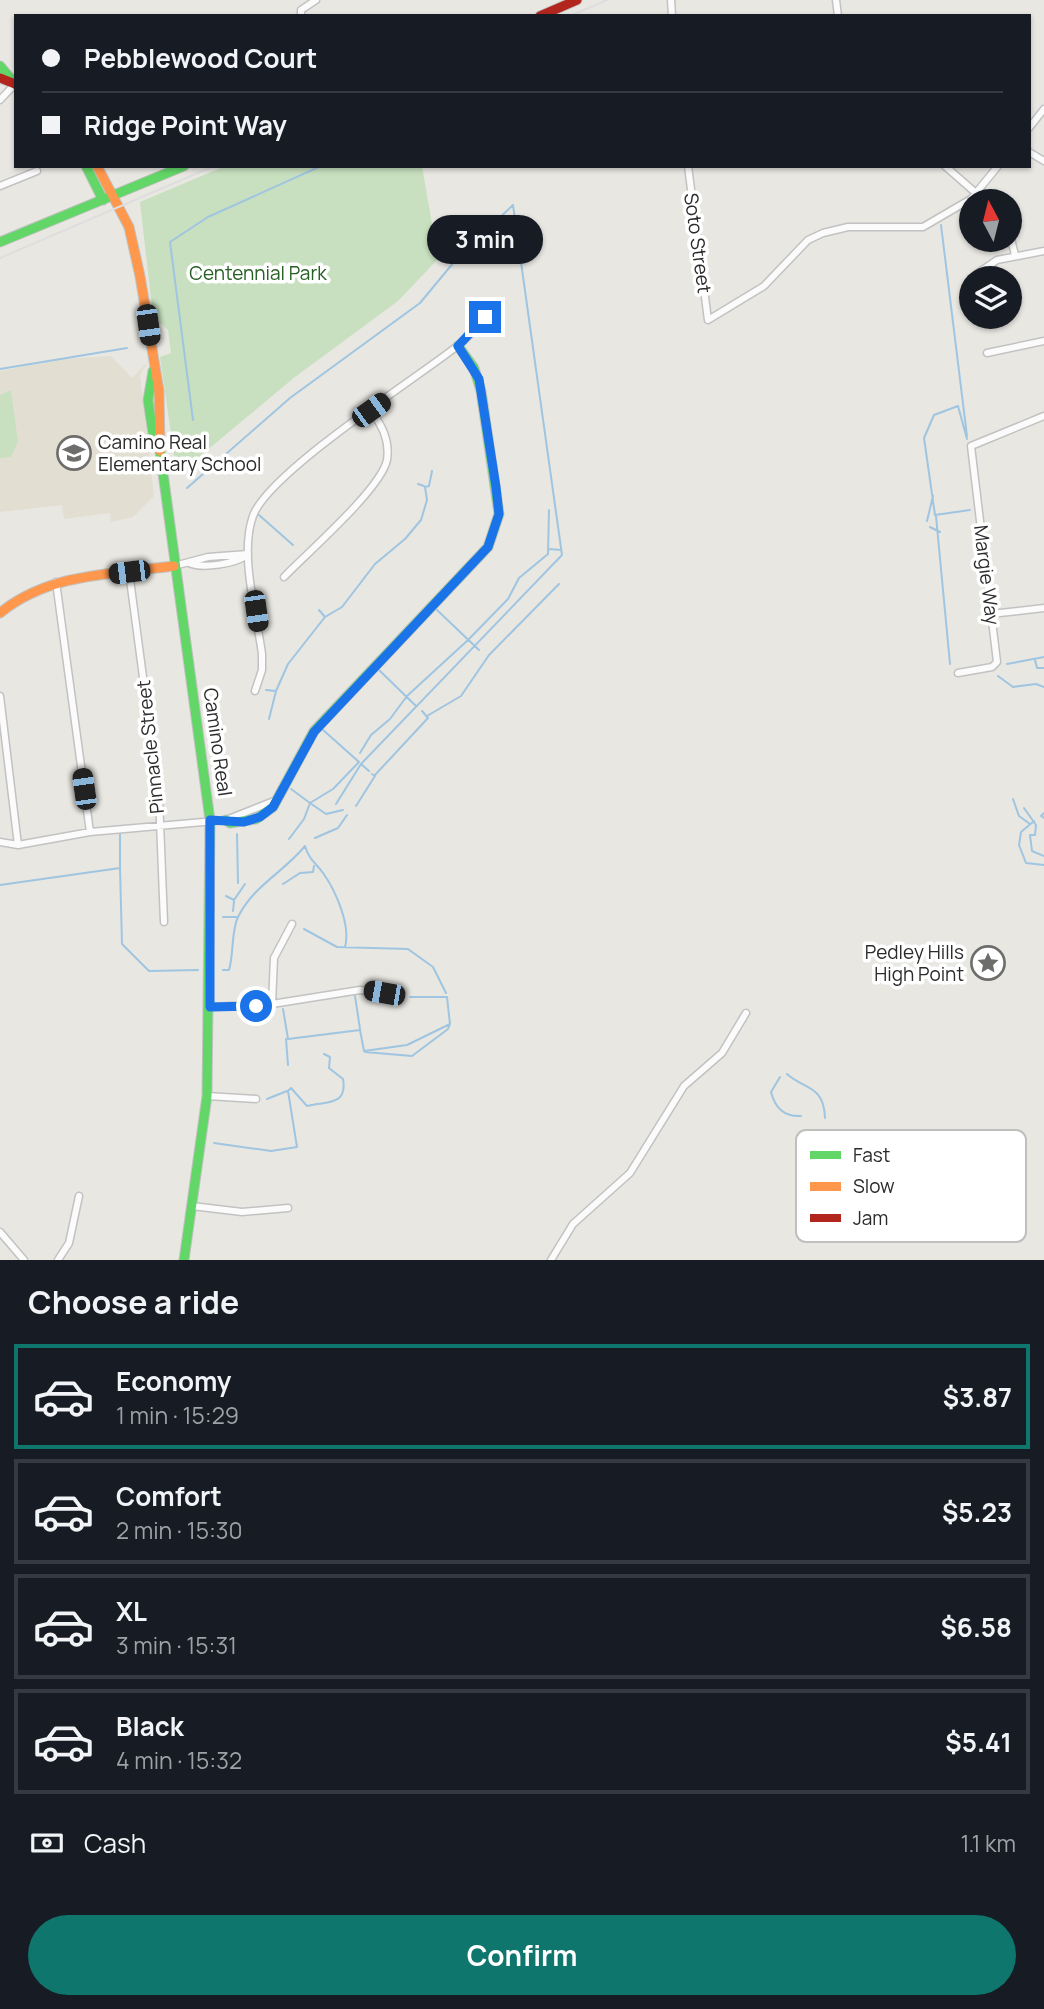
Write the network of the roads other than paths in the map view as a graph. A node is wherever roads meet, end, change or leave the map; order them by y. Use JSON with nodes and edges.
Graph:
{"nodes":[{"id":1,"x":316,"y":0,"type":"edge"},
{"id":2,"x":577,"y":0,"type":"edge"},
{"id":3,"x":302,"y":14,"type":"edge"},
{"id":4,"x":545,"y":14,"type":"edge"},
{"id":5,"x":0,"y":66,"type":"edge"},
{"id":6,"x":14,"y":83,"type":"edge"},
{"id":7,"x":14,"y":85,"type":"edge"},
{"id":8,"x":0,"y":100,"type":"edge"},
{"id":9,"x":1044,"y":109,"type":"edge"},
{"id":10,"x":1031,"y":125,"type":"edge"},
{"id":11,"x":87,"y":168,"type":"edge"},
{"id":12,"x":98,"y":168,"type":"edge"},
{"id":13,"x":179,"y":168,"type":"edge"},
{"id":14,"x":688,"y":168,"type":"edge"},
{"id":15,"x":946,"y":168,"type":"edge"},
{"id":16,"x":996,"y":168,"type":"edge"},
{"id":17,"x":37,"y":171,"type":"dead end"},
{"id":18,"x":0,"y":186,"type":"edge"},
{"id":19,"x":970,"y":189,"type":"edge"},
{"id":20,"x":980,"y":189,"type":"edge"},
{"id":21,"x":114,"y":196,"type":"junction"},
{"id":22,"x":103,"y":200,"type":"junction"},
{"id":23,"x":959,"y":205,"type":"edge"},
{"id":24,"x":0,"y":242,"type":"edge"},
{"id":25,"x":1044,"y":251,"type":"edge"},
{"id":26,"x":1014,"y":252,"type":"edge"},
{"id":27,"x":1015,"y":255,"type":"junction"},
{"id":28,"x":988,"y":266,"type":"edge"},
{"id":29,"x":497,"y":304,"type":"dead end"},
{"id":30,"x":1044,"y":341,"type":"edge"},
{"id":31,"x":458,"y":346,"type":"junction"},
{"id":32,"x":987,"y":353,"type":"dead end"},
{"id":33,"x":371,"y":410,"type":"junction"},
{"id":34,"x":1044,"y":416,"type":"edge"},
{"id":35,"x":248,"y":554,"type":"junction"},
{"id":36,"x":174,"y":566,"type":"junction"},
{"id":37,"x":129,"y":572,"type":"junction"},
{"id":38,"x":284,"y":577,"type":"dead end"},
{"id":39,"x":56,"y":582,"type":"junction"},
{"id":40,"x":1044,"y":608,"type":"edge"},
{"id":41,"x":0,"y":613,"type":"edge"},
{"id":42,"x":992,"y":614,"type":"junction"},
{"id":43,"x":958,"y":673,"type":"dead end"},
{"id":44,"x":255,"y":691,"type":"dead end"},
{"id":45,"x":0,"y":696,"type":"edge"},
{"id":46,"x":210,"y":820,"type":"junction"},
{"id":47,"x":226,"y":820,"type":"joint"},
{"id":48,"x":158,"y":824,"type":"junction"},
{"id":49,"x":90,"y":832,"type":"junction"},
{"id":50,"x":0,"y":842,"type":"edge"},
{"id":51,"x":18,"y":845,"type":"junction"},
{"id":52,"x":164,"y":922,"type":"dead end"},
{"id":53,"x":292,"y":924,"type":"dead end"},
{"id":54,"x":399,"y":995,"type":"dead end"},
{"id":55,"x":272,"y":1004,"type":"junction"},
{"id":56,"x":210,"y":1007,"type":"junction"},
{"id":57,"x":746,"y":1013,"type":"dead end"},
{"id":58,"x":207,"y":1096,"type":"junction"},
{"id":59,"x":256,"y":1099,"type":"dead end"},
{"id":60,"x":79,"y":1196,"type":"dead end"},
{"id":61,"x":192,"y":1206,"type":"junction"},
{"id":62,"x":288,"y":1208,"type":"dead end"},
{"id":63,"x":0,"y":1231,"type":"edge"},
{"id":64,"x":24,"y":1260,"type":"edge"},
{"id":65,"x":58,"y":1260,"type":"edge"},
{"id":66,"x":184,"y":1260,"type":"edge"},
{"id":67,"x":551,"y":1260,"type":"edge"}],
"edges":[{"from":1,"to":3,"type":"street"},
{"from":2,"to":4,"type":"main road"},
{"from":5,"to":6,"type":"main road"},
{"from":7,"to":8,"type":"street"},
{"from":9,"to":10,"type":"street"},
{"from":11,"to":22,"type":"main road"},
{"from":12,"to":21,"type":"main road","name":"Camino Real"},
{"from":13,"to":21,"type":"main road"},
{"from":14,"to":23,"type":"street","name":"Soto Street"},
{"from":15,"to":19,"type":"street"},
{"from":16,"to":20,"type":"street"},
{"from":17,"to":18,"type":"street"},
{"from":21,"to":22,"type":"main road"},
{"from":21,"to":36,"type":"main road","name":"Camino Real"},
{"from":22,"to":24,"type":"main road"},
{"from":25,"to":27,"type":"street"},
{"from":26,"to":27,"type":"street"},
{"from":27,"to":28,"type":"street"},
{"from":29,"to":31,"type":"street"},
{"from":30,"to":32,"type":"street"},
{"from":31,"to":33,"type":"street"},
{"from":31,"to":47,"type":"main road"},
{"from":33,"to":35,"type":"street"},
{"from":33,"to":38,"type":"street"},
{"from":34,"to":42,"type":"street","name":"Margie Way"},
{"from":35,"to":36,"type":"street"},
{"from":35,"to":44,"type":"street"},
{"from":36,"to":37,"type":"main road"},
{"from":36,"to":46,"type":"main road","name":"Camino Real"},
{"from":37,"to":39,"type":"main road"},
{"from":37,"to":48,"type":"street","name":"Pinnacle Street"},
{"from":39,"to":41,"type":"main road"},
{"from":39,"to":49,"type":"street"},
{"from":40,"to":42,"type":"street"},
{"from":42,"to":43,"type":"street","name":"Margie Way"},
{"from":45,"to":51,"type":"street"},
{"from":46,"to":47,"type":"street"},
{"from":46,"to":48,"type":"street"},
{"from":46,"to":56,"type":"main road","name":"Camino Real"},
{"from":48,"to":49,"type":"street"},
{"from":48,"to":52,"type":"street","name":"Pinnacle Street"},
{"from":49,"to":51,"type":"street"},
{"from":50,"to":51,"type":"street"},
{"from":53,"to":55,"type":"street"},
{"from":54,"to":55,"type":"street"},
{"from":55,"to":56,"type":"street"},
{"from":56,"to":58,"type":"main road","name":"Camino Real"},
{"from":57,"to":67,"type":"street"},
{"from":58,"to":59,"type":"street"},
{"from":58,"to":61,"type":"main road","name":"Camino Real"},
{"from":60,"to":65,"type":"street"},
{"from":61,"to":62,"type":"street"},
{"from":61,"to":66,"type":"main road","name":"Camino Real"},
{"from":63,"to":64,"type":"street"}]}
